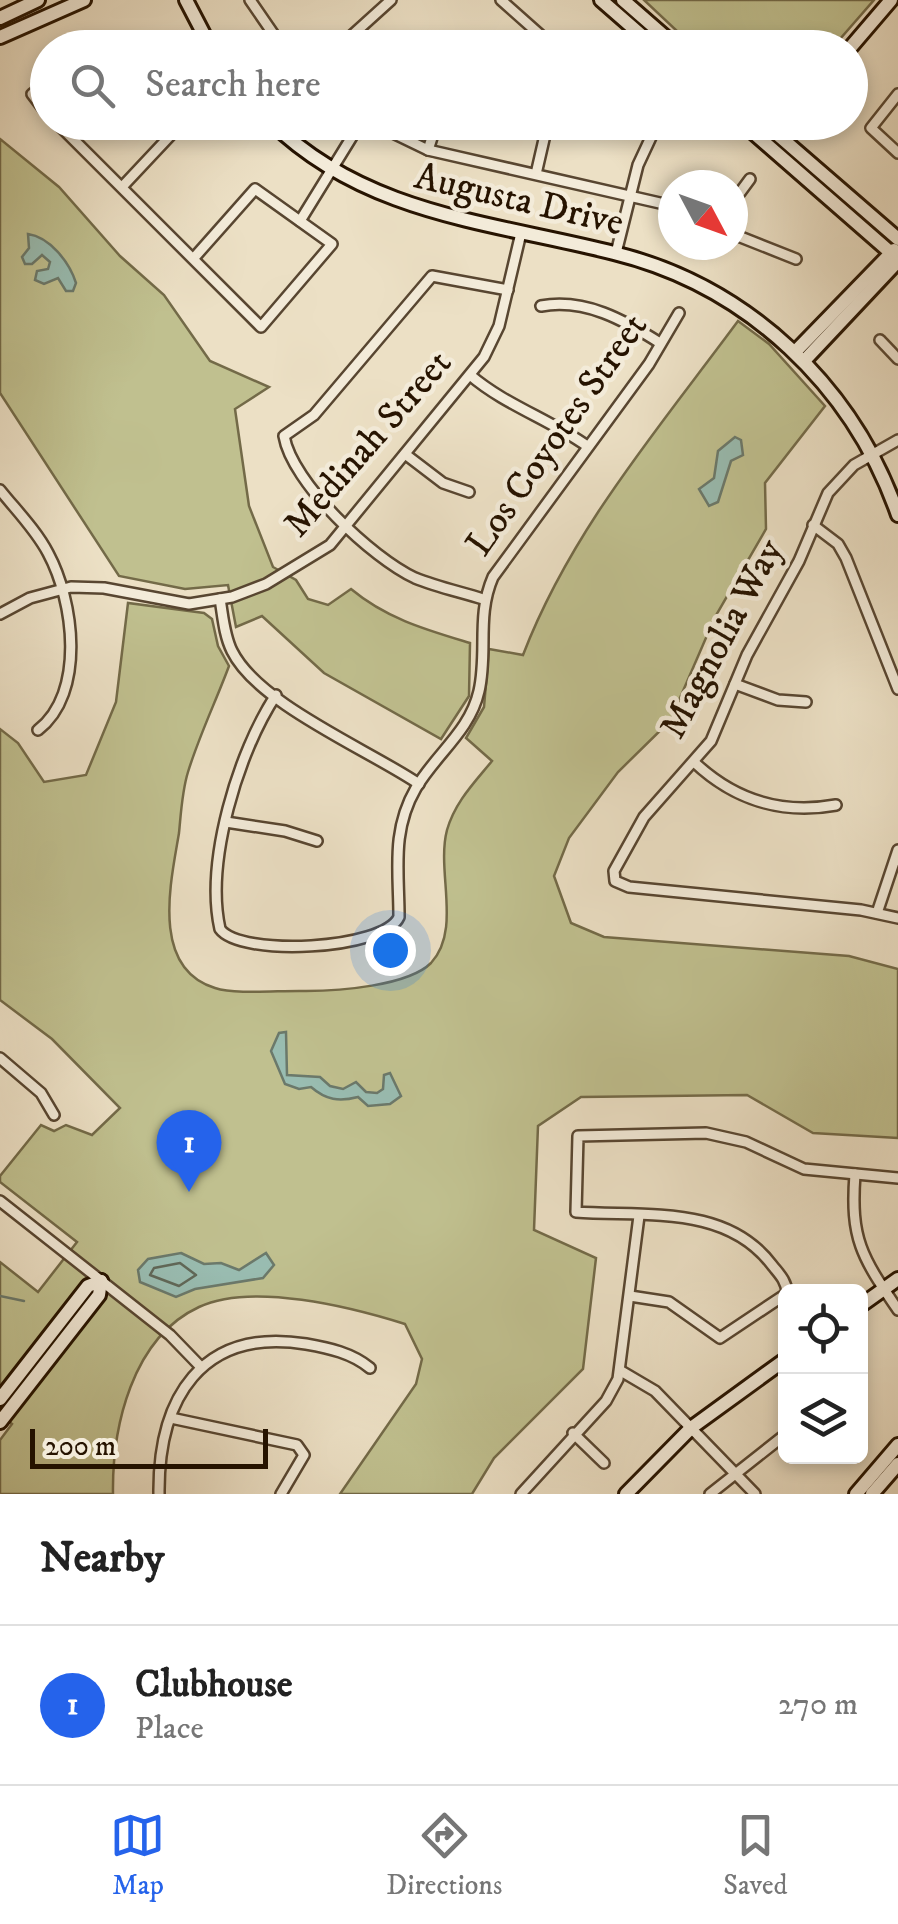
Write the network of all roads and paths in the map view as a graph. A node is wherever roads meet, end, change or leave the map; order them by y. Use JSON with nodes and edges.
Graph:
{"nodes":[{"id":1,"x":38,"y":0,"type":"edge"},
{"id":2,"x":84,"y":0,"type":"edge"},
{"id":3,"x":186,"y":0,"type":"edge"},
{"id":4,"x":250,"y":0,"type":"edge"},
{"id":5,"x":391,"y":0,"type":"edge"},
{"id":6,"x":501,"y":0,"type":"edge"},
{"id":7,"x":601,"y":0,"type":"edge"},
{"id":8,"x":624,"y":0,"type":"edge"},
{"id":9,"x":891,"y":0,"type":"edge"},
{"id":10,"x":0,"y":18,"type":"edge"},
{"id":11,"x":201,"y":30,"type":"edge"},
{"id":12,"x":271,"y":30,"type":"edge"},
{"id":13,"x":358,"y":30,"type":"edge"},
{"id":14,"x":535,"y":30,"type":"edge"},
{"id":15,"x":635,"y":30,"type":"edge"},
{"id":16,"x":658,"y":30,"type":"edge"},
{"id":17,"x":865,"y":30,"type":"edge"},
{"id":18,"x":0,"y":38,"type":"edge"},
{"id":19,"x":898,"y":94,"type":"edge"},
{"id":20,"x":74,"y":140,"type":"edge"},
{"id":21,"x":166,"y":140,"type":"edge"},
{"id":22,"x":294,"y":140,"type":"edge"},
{"id":23,"x":351,"y":140,"type":"edge"},
{"id":24,"x":407,"y":140,"type":"edge"},
{"id":25,"x":431,"y":140,"type":"edge"},
{"id":26,"x":544,"y":140,"type":"edge"},
{"id":27,"x":650,"y":140,"type":"edge"},
{"id":28,"x":782,"y":140,"type":"edge"},
{"id":29,"x":428,"y":150,"type":"junction"},
{"id":30,"x":898,"y":153,"type":"edge"},
{"id":31,"x":332,"y":170,"type":"junction"},
{"id":32,"x":536,"y":174,"type":"junction"},
{"id":33,"x":750,"y":179,"type":"dead end"},
{"id":34,"x":748,"y":182,"type":"edge"},
{"id":35,"x":122,"y":187,"type":"junction"},
{"id":36,"x":630,"y":194,"type":"junction"},
{"id":37,"x":658,"y":202,"type":"edge"},
{"id":38,"x":300,"y":221,"type":"junction"},
{"id":39,"x":521,"y":232,"type":"junction"},
{"id":40,"x":748,"y":242,"type":"edge"},
{"id":41,"x":897,"y":251,"type":"edge"},
{"id":42,"x":616,"y":253,"type":"junction"},
{"id":43,"x":193,"y":259,"type":"junction"},
{"id":44,"x":796,"y":259,"type":"dead end"},
{"id":45,"x":508,"y":290,"type":"junction"},
{"id":46,"x":541,"y":306,"type":"dead end"},
{"id":47,"x":679,"y":313,"type":"dead end"},
{"id":48,"x":880,"y":340,"type":"dead end"},
{"id":49,"x":660,"y":343,"type":"junction"},
{"id":50,"x":799,"y":356,"type":"junction"},
{"id":51,"x":898,"y":359,"type":"edge"},
{"id":52,"x":470,"y":375,"type":"junction"},
{"id":53,"x":898,"y":440,"type":"edge"},
{"id":54,"x":587,"y":446,"type":"junction"},
{"id":55,"x":872,"y":453,"type":"junction"},
{"id":56,"x":405,"y":454,"type":"junction"},
{"id":57,"x":0,"y":490,"type":"edge"},
{"id":58,"x":469,"y":492,"type":"dead end"},
{"id":59,"x":898,"y":515,"type":"edge"},
{"id":60,"x":348,"y":524,"type":"junction"},
{"id":61,"x":813,"y":525,"type":"junction"},
{"id":62,"x":60,"y":588,"type":"junction"},
{"id":63,"x":220,"y":599,"type":"junction"},
{"id":64,"x":483,"y":599,"type":"junction"},
{"id":65,"x":0,"y":614,"type":"edge"},
{"id":66,"x":735,"y":684,"type":"junction"},
{"id":67,"x":898,"y":688,"type":"edge"},
{"id":68,"x":276,"y":696,"type":"junction"},
{"id":69,"x":806,"y":702,"type":"dead end"},
{"id":70,"x":38,"y":730,"type":"dead end"},
{"id":71,"x":694,"y":762,"type":"junction"},
{"id":72,"x":418,"y":784,"type":"junction"},
{"id":73,"x":836,"y":805,"type":"dead end"},
{"id":74,"x":226,"y":822,"type":"junction"},
{"id":75,"x":317,"y":841,"type":"dead end"},
{"id":76,"x":898,"y":850,"type":"edge"},
{"id":77,"x":877,"y":913,"type":"junction"},
{"id":78,"x":898,"y":918,"type":"edge"},
{"id":79,"x":0,"y":1058,"type":"edge"},
{"id":80,"x":54,"y":1114,"type":"dead end"},
{"id":81,"x":855,"y":1174,"type":"junction"},
{"id":82,"x":898,"y":1178,"type":"edge"},
{"id":83,"x":0,"y":1201,"type":"edge"},
{"id":84,"x":639,"y":1216,"type":"junction"},
{"id":85,"x":898,"y":1279,"type":"edge"},
{"id":86,"x":102,"y":1281,"type":"junction"},
{"id":87,"x":782,"y":1284,"type":"edge"},
{"id":88,"x":884,"y":1289,"type":"junction"},
{"id":89,"x":630,"y":1296,"type":"junction"},
{"id":90,"x":778,"y":1298,"type":"edge"},
{"id":91,"x":868,"y":1300,"type":"edge"},
{"id":92,"x":898,"y":1310,"type":"edge"},
{"id":93,"x":200,"y":1365,"type":"junction"},
{"id":94,"x":778,"y":1365,"type":"edge"},
{"id":95,"x":370,"y":1368,"type":"dead end"},
{"id":96,"x":621,"y":1371,"type":"junction"},
{"id":97,"x":0,"y":1399,"type":"edge"},
{"id":98,"x":171,"y":1418,"type":"junction"},
{"id":99,"x":0,"y":1422,"type":"edge"},
{"id":100,"x":691,"y":1428,"type":"junction"},
{"id":101,"x":573,"y":1434,"type":"junction"},
{"id":102,"x":778,"y":1440,"type":"edge"},
{"id":103,"x":898,"y":1445,"type":"edge"},
{"id":104,"x":604,"y":1463,"type":"dead end"},
{"id":105,"x":898,"y":1464,"type":"edge"},
{"id":106,"x":733,"y":1472,"type":"junction"},
{"id":107,"x":875,"y":1489,"type":"edge"},
{"id":108,"x":159,"y":1494,"type":"edge"},
{"id":109,"x":281,"y":1494,"type":"edge"},
{"id":110,"x":520,"y":1494,"type":"edge"},
{"id":111,"x":626,"y":1494,"type":"edge"},
{"id":112,"x":710,"y":1494,"type":"edge"},
{"id":113,"x":755,"y":1494,"type":"edge"},
{"id":114,"x":856,"y":1494,"type":"edge"}],
"edges":[{"from":1,"to":10,"type":"street"},
{"from":2,"to":18,"type":"street"},
{"from":3,"to":11,"type":"street"},
{"from":4,"to":12,"type":"street"},
{"from":5,"to":13,"type":"street"},
{"from":6,"to":14,"type":"street"},
{"from":7,"to":15,"type":"street"},
{"from":8,"to":16,"type":"street"},
{"from":9,"to":17,"type":"street"},
{"from":19,"to":30,"type":"street"},
{"from":20,"to":35,"type":"street"},
{"from":21,"to":35,"type":"street"},
{"from":22,"to":31,"type":"street","name":"Augusta Drive"},
{"from":23,"to":31,"type":"street"},
{"from":24,"to":29,"type":"street"},
{"from":25,"to":29,"type":"street"},
{"from":26,"to":32,"type":"street"},
{"from":27,"to":36,"type":"street"},
{"from":28,"to":41,"type":"street"},
{"from":29,"to":32,"type":"street"},
{"from":31,"to":38,"type":"street"},
{"from":31,"to":39,"type":"street","name":"Augusta Drive"},
{"from":32,"to":36,"type":"street"},
{"from":33,"to":34,"type":"street"},
{"from":35,"to":43,"type":"street"},
{"from":36,"to":37,"type":"street"},
{"from":36,"to":42,"type":"street"},
{"from":38,"to":43,"type":"street"},
{"from":38,"to":43,"type":"street"},
{"from":39,"to":42,"type":"street","name":"Augusta Drive"},
{"from":39,"to":45,"type":"street","name":"Medinah Street"},
{"from":40,"to":44,"type":"street"},
{"from":41,"to":50,"type":"street"},
{"from":42,"to":50,"type":"street","name":"Augusta Drive"},
{"from":45,"to":52,"type":"street","name":"Medinah Street"},
{"from":45,"to":60,"type":"street"},
{"from":46,"to":49,"type":"street"},
{"from":47,"to":49,"type":"street","name":"Los Coyotes Street"},
{"from":48,"to":51,"type":"street"},
{"from":49,"to":54,"type":"street","name":"Los Coyotes Street"},
{"from":50,"to":55,"type":"street","name":"Augusta Drive"},
{"from":52,"to":54,"type":"street"},
{"from":52,"to":56,"type":"street","name":"Medinah Street"},
{"from":53,"to":55,"type":"street","name":"Magnolia Way"},
{"from":54,"to":64,"type":"street","name":"Los Coyotes Street"},
{"from":55,"to":59,"type":"street","name":"Augusta Drive"},
{"from":55,"to":61,"type":"street","name":"Magnolia Way"},
{"from":56,"to":58,"type":"street"},
{"from":56,"to":60,"type":"street","name":"Medinah Street"},
{"from":57,"to":62,"type":"street"},
{"from":60,"to":63,"type":"street","name":"Medinah Street"},
{"from":60,"to":64,"type":"street"},
{"from":61,"to":66,"type":"street","name":"Magnolia Way"},
{"from":61,"to":67,"type":"street"},
{"from":62,"to":63,"type":"street","name":"Medinah Street"},
{"from":62,"to":65,"type":"street","name":"Medinah Street"},
{"from":62,"to":70,"type":"street"},
{"from":63,"to":68,"type":"street"},
{"from":64,"to":72,"type":"street","name":"Los Coyotes Street"},
{"from":66,"to":69,"type":"street"},
{"from":66,"to":71,"type":"street","name":"Magnolia Way"},
{"from":68,"to":72,"type":"street"},
{"from":68,"to":74,"type":"street"},
{"from":71,"to":73,"type":"street"},
{"from":71,"to":77,"type":"street","name":"Magnolia Way"},
{"from":72,"to":74,"type":"street","name":"Los Coyotes Street"},
{"from":74,"to":75,"type":"street"},
{"from":76,"to":77,"type":"street"},
{"from":77,"to":78,"type":"street"},
{"from":79,"to":80,"type":"street"},
{"from":81,"to":82,"type":"street"},
{"from":81,"to":84,"type":"street"},
{"from":81,"to":88,"type":"street"},
{"from":83,"to":86,"type":"street"},
{"from":84,"to":87,"type":"street"},
{"from":84,"to":89,"type":"street"},
{"from":85,"to":88,"type":"street"},
{"from":86,"to":93,"type":"street"},
{"from":86,"to":97,"type":"street"},
{"from":86,"to":99,"type":"street"},
{"from":88,"to":91,"type":"street"},
{"from":88,"to":92,"type":"street"},
{"from":89,"to":90,"type":"street"},
{"from":89,"to":96,"type":"street"},
{"from":93,"to":95,"type":"street"},
{"from":93,"to":98,"type":"street"},
{"from":94,"to":100,"type":"street"},
{"from":96,"to":100,"type":"street"},
{"from":96,"to":101,"type":"street"},
{"from":98,"to":108,"type":"street"},
{"from":98,"to":109,"type":"street"},
{"from":100,"to":106,"type":"street"},
{"from":100,"to":111,"type":"street"},
{"from":101,"to":104,"type":"street"},
{"from":101,"to":110,"type":"street"},
{"from":102,"to":106,"type":"street"},
{"from":103,"to":107,"type":"street"},
{"from":105,"to":107,"type":"street"},
{"from":106,"to":112,"type":"street"},
{"from":106,"to":113,"type":"street"},
{"from":107,"to":114,"type":"street"}]}
